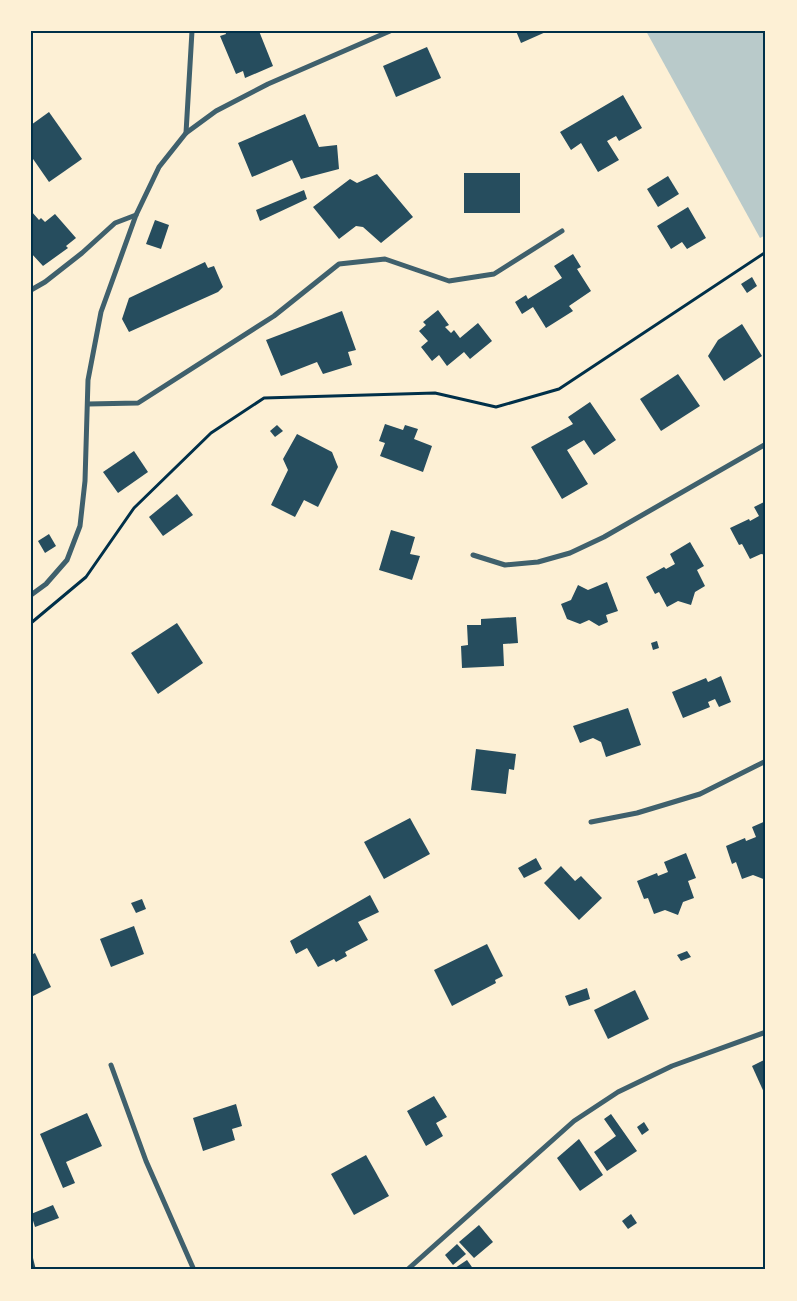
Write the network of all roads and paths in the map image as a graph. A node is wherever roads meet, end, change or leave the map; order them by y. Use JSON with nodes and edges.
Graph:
{"nodes":[{"id":1,"x":192,"y":31,"type":"edge"},
{"id":2,"x":390,"y":31,"type":"edge"},
{"id":3,"x":186,"y":133,"type":"junction"},
{"id":4,"x":136,"y":215,"type":"junction"},
{"id":5,"x":562,"y":231,"type":"dead end"},
{"id":6,"x":766,"y":252,"type":"edge"},
{"id":7,"x":31,"y":290,"type":"edge"},
{"id":8,"x":88,"y":404,"type":"junction"},
{"id":9,"x":766,"y":444,"type":"edge"},
{"id":10,"x":473,"y":555,"type":"dead end"},
{"id":11,"x":31,"y":595,"type":"edge"},
{"id":12,"x":31,"y":623,"type":"edge"},
{"id":13,"x":766,"y":761,"type":"edge"},
{"id":14,"x":591,"y":822,"type":"dead end"},
{"id":15,"x":766,"y":1032,"type":"edge"},
{"id":16,"x":111,"y":1065,"type":"dead end"},
{"id":17,"x":194,"y":1270,"type":"edge"},
{"id":18,"x":407,"y":1270,"type":"edge"}],
"edges":[{"from":1,"to":3,"type":"street"},
{"from":2,"to":3,"type":"street"},
{"from":3,"to":4,"type":"street"},
{"from":4,"to":7,"type":"street"},
{"from":4,"to":8,"type":"street"},
{"from":5,"to":8,"type":"street"},
{"from":6,"to":12,"type":"path"},
{"from":8,"to":11,"type":"street"},
{"from":9,"to":10,"type":"street"},
{"from":13,"to":14,"type":"street"},
{"from":15,"to":18,"type":"street"},
{"from":16,"to":17,"type":"street"}]}
